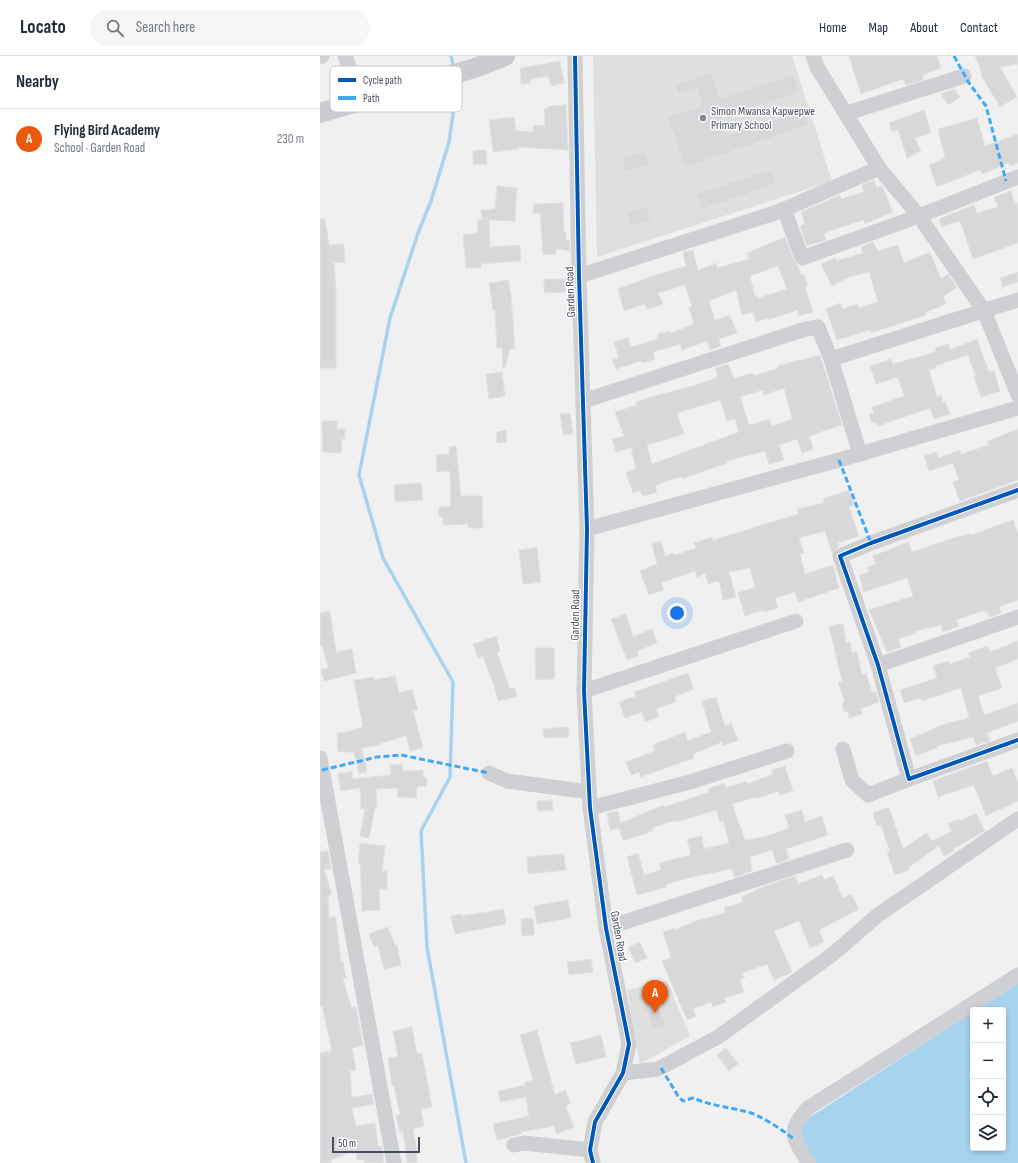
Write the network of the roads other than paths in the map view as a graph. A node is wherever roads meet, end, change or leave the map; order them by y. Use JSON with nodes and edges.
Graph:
{"nodes":[{"id":1,"x":345,"y":56,"type":"edge"},
{"id":2,"x":505,"y":56,"type":"edge"},
{"id":3,"x":575,"y":56,"type":"edge"},
{"id":4,"x":813,"y":56,"type":"edge"},
{"id":5,"x":349,"y":66,"type":"edge"},
{"id":6,"x":462,"y":72,"type":"edge"},
{"id":7,"x":964,"y":76,"type":"dead end"},
{"id":8,"x":330,"y":110,"type":"edge"},
{"id":9,"x":320,"y":113,"type":"edge"},
{"id":10,"x":847,"y":113,"type":"junction"},
{"id":11,"x":879,"y":168,"type":"junction"},
{"id":12,"x":1018,"y":177,"type":"edge"},
{"id":13,"x":784,"y":209,"type":"junction"},
{"id":14,"x":919,"y":216,"type":"junction"},
{"id":15,"x":579,"y":276,"type":"junction"},
{"id":16,"x":1018,"y":300,"type":"edge"},
{"id":17,"x":984,"y":311,"type":"junction"},
{"id":18,"x":831,"y":359,"type":"junction"},
{"id":19,"x":1018,"y":395,"type":"edge"},
{"id":20,"x":583,"y":401,"type":"junction"},
{"id":21,"x":1018,"y":408,"type":"edge"},
{"id":22,"x":860,"y":454,"type":"junction"},
{"id":23,"x":1018,"y":492,"type":"edge"},
{"id":24,"x":587,"y":529,"type":"junction"},
{"id":25,"x":1018,"y":617,"type":"edge"},
{"id":26,"x":796,"y":621,"type":"dead end"},
{"id":27,"x":878,"y":665,"type":"junction"},
{"id":28,"x":584,"y":691,"type":"junction"},
{"id":29,"x":1018,"y":740,"type":"edge"},
{"id":30,"x":843,"y":749,"type":"dead end"},
{"id":31,"x":787,"y":751,"type":"dead end"},
{"id":32,"x":320,"y":758,"type":"edge"},
{"id":33,"x":489,"y":773,"type":"dead end"},
{"id":34,"x":909,"y":779,"type":"junction"},
{"id":35,"x":590,"y":792,"type":"junction"},
{"id":36,"x":590,"y":808,"type":"junction"},
{"id":37,"x":1018,"y":819,"type":"edge"},
{"id":38,"x":847,"y":850,"type":"dead end"},
{"id":39,"x":606,"y":928,"type":"junction"},
{"id":40,"x":1018,"y":975,"type":"edge"},
{"id":41,"x":623,"y":1073,"type":"junction"},
{"id":42,"x":514,"y":1145,"type":"dead end"},
{"id":43,"x":592,"y":1156,"type":"edge"},
{"id":44,"x":394,"y":1163,"type":"edge"},
{"id":45,"x":809,"y":1163,"type":"edge"}],
"edges":[{"from":1,"to":5,"type":"street"},
{"from":2,"to":6,"type":"main road"},
{"from":3,"to":15,"type":"street","name":"Garden Road"},
{"from":4,"to":10,"type":"street"},
{"from":7,"to":10,"type":"street"},
{"from":8,"to":9,"type":"main road"},
{"from":10,"to":11,"type":"street"},
{"from":11,"to":13,"type":"street"},
{"from":11,"to":14,"type":"street"},
{"from":12,"to":14,"type":"street"},
{"from":13,"to":14,"type":"street"},
{"from":13,"to":15,"type":"street"},
{"from":14,"to":17,"type":"street"},
{"from":15,"to":20,"type":"street","name":"Garden Road"},
{"from":16,"to":17,"type":"street"},
{"from":17,"to":18,"type":"street"},
{"from":17,"to":19,"type":"street"},
{"from":18,"to":20,"type":"street"},
{"from":18,"to":22,"type":"street"},
{"from":20,"to":24,"type":"street","name":"Garden Road"},
{"from":21,"to":22,"type":"street"},
{"from":22,"to":24,"type":"street"},
{"from":23,"to":27,"type":"street"},
{"from":24,"to":28,"type":"street","name":"Garden Road"},
{"from":25,"to":27,"type":"street"},
{"from":26,"to":28,"type":"street"},
{"from":27,"to":34,"type":"street"},
{"from":28,"to":35,"type":"street","name":"Garden Road"},
{"from":29,"to":34,"type":"street"},
{"from":30,"to":34,"type":"street"},
{"from":31,"to":36,"type":"street"},
{"from":32,"to":44,"type":"street"},
{"from":33,"to":35,"type":"street"},
{"from":35,"to":36,"type":"street","name":"Garden Road"},
{"from":36,"to":39,"type":"street","name":"Garden Road"},
{"from":37,"to":41,"type":"street"},
{"from":38,"to":39,"type":"street"},
{"from":39,"to":41,"type":"street","name":"Garden Road"},
{"from":40,"to":45,"type":"street"},
{"from":41,"to":43,"type":"street","name":"Garden Road"},
{"from":42,"to":43,"type":"street"}]}
